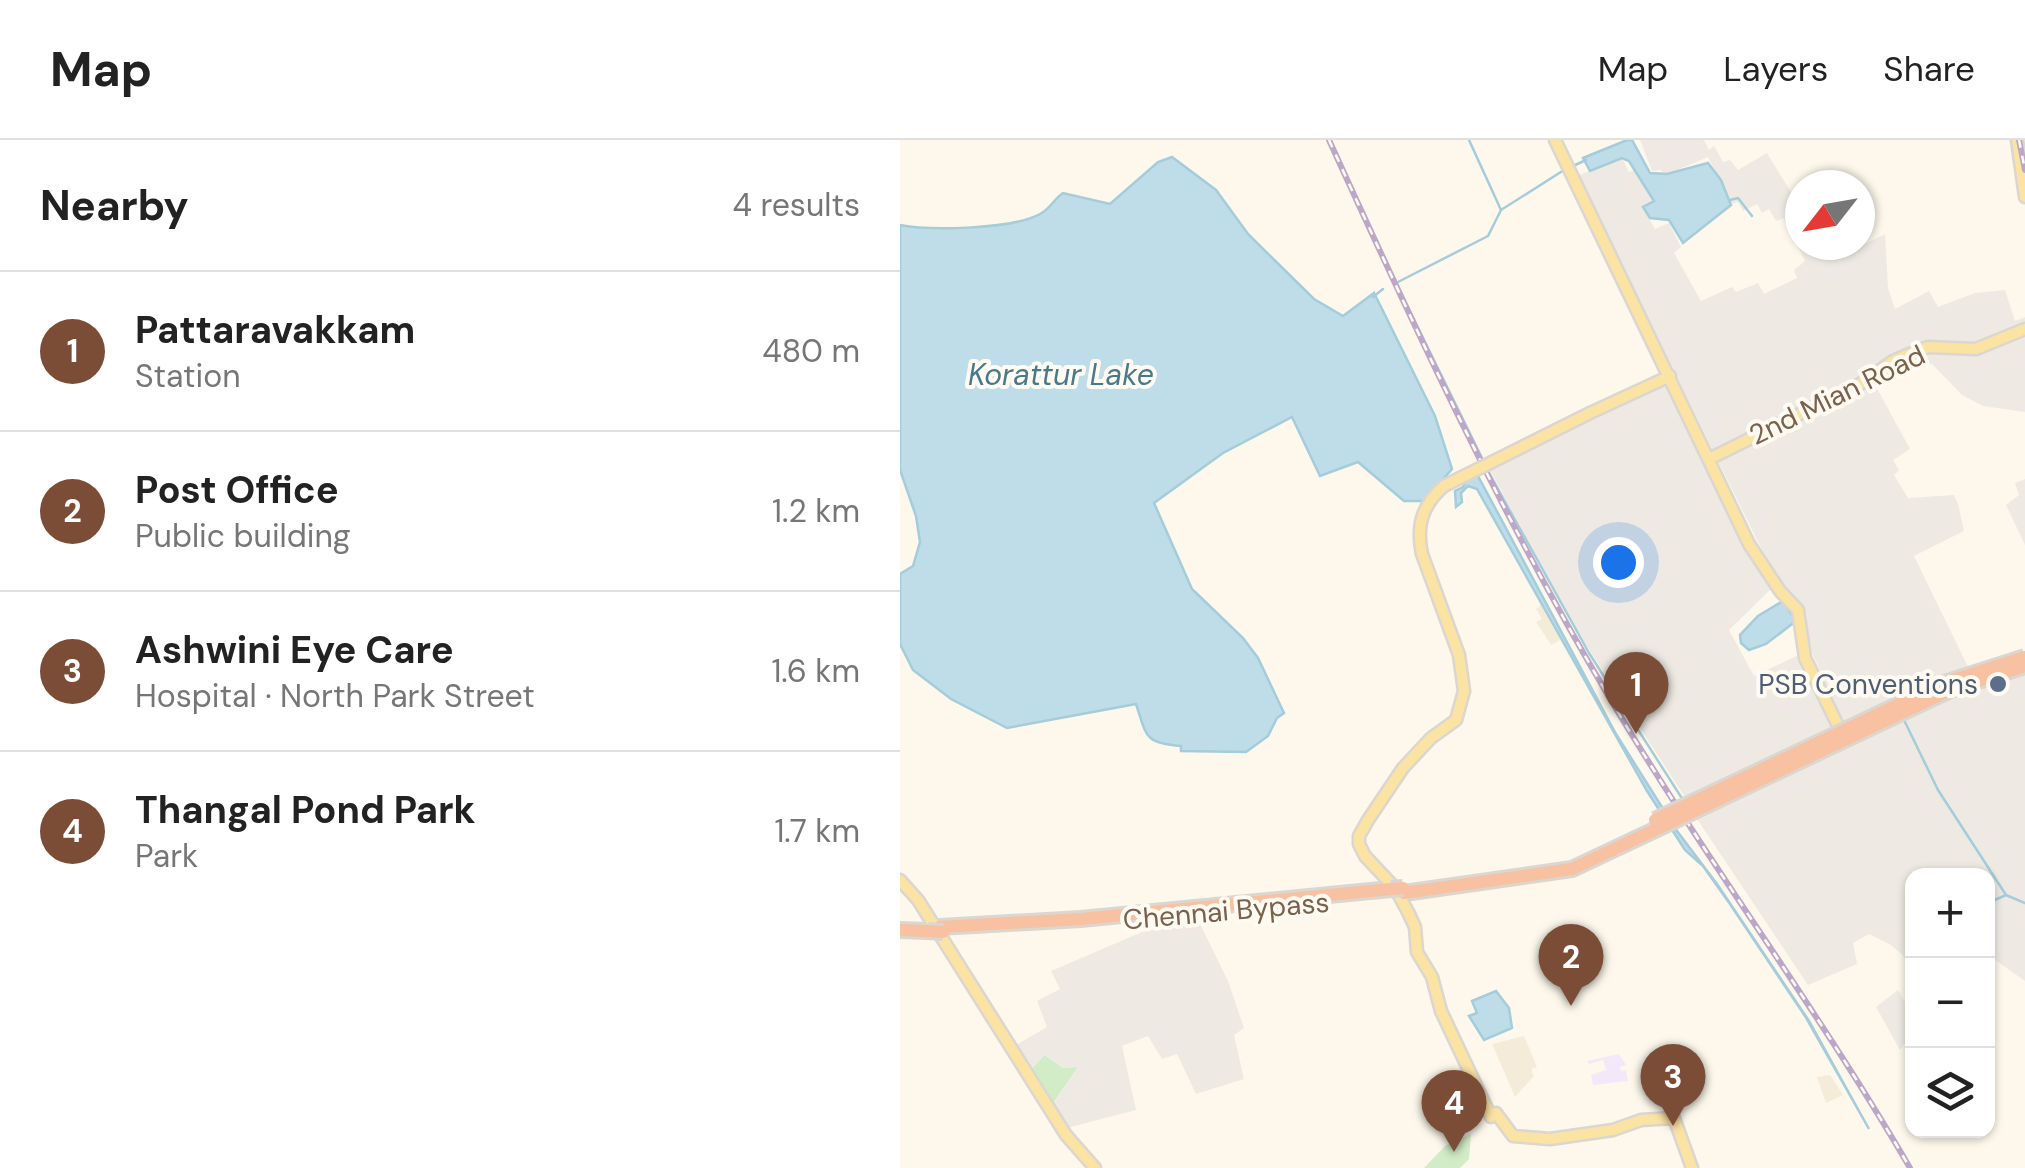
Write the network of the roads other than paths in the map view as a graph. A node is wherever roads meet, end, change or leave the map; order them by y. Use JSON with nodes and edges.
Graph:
{"nodes":[{"id":1,"x":1556,"y":140,"type":"edge"},
{"id":2,"x":2019,"y":140,"type":"edge"},
{"id":3,"x":2024,"y":171,"type":"edge"},
{"id":4,"x":2025,"y":197,"type":"edge"},
{"id":5,"x":2025,"y":328,"type":"edge"},
{"id":6,"x":1668,"y":375,"type":"junction"},
{"id":7,"x":1710,"y":459,"type":"junction"},
{"id":8,"x":2025,"y":662,"type":"edge"},
{"id":9,"x":1838,"y":740,"type":"junction"},
{"id":10,"x":1658,"y":824,"type":"junction"},
{"id":11,"x":900,"y":882,"type":"edge"},
{"id":12,"x":1398,"y":893,"type":"junction"},
{"id":13,"x":900,"y":928,"type":"edge"},
{"id":14,"x":980,"y":1000,"type":"junction"},
{"id":15,"x":1092,"y":1168,"type":"edge"},
{"id":16,"x":1692,"y":1168,"type":"edge"}],
"edges":[{"from":1,"to":6,"type":"main road"},
{"from":2,"to":3,"type":"main road"},
{"from":3,"to":4,"type":"main road"},
{"from":5,"to":7,"type":"main road","name":"2nd Mian Road"},
{"from":6,"to":7,"type":"main road"},
{"from":6,"to":12,"type":"main road","bridge":true},
{"from":7,"to":9,"type":"main road"},
{"from":8,"to":9,"type":"main road"},
{"from":8,"to":10,"type":"highway","bridge":true},
{"from":9,"to":9,"type":"main road"},
{"from":9,"to":10,"type":"highway","bridge":true},
{"from":10,"to":12,"type":"highway","name":"Chennai Bypass"},
{"from":11,"to":14,"type":"main road"},
{"from":11,"to":14,"type":"main road"},
{"from":12,"to":13,"type":"highway","name":"Chennai Bypass"},
{"from":12,"to":16,"type":"main road"},
{"from":14,"to":15,"type":"main road"}]}
